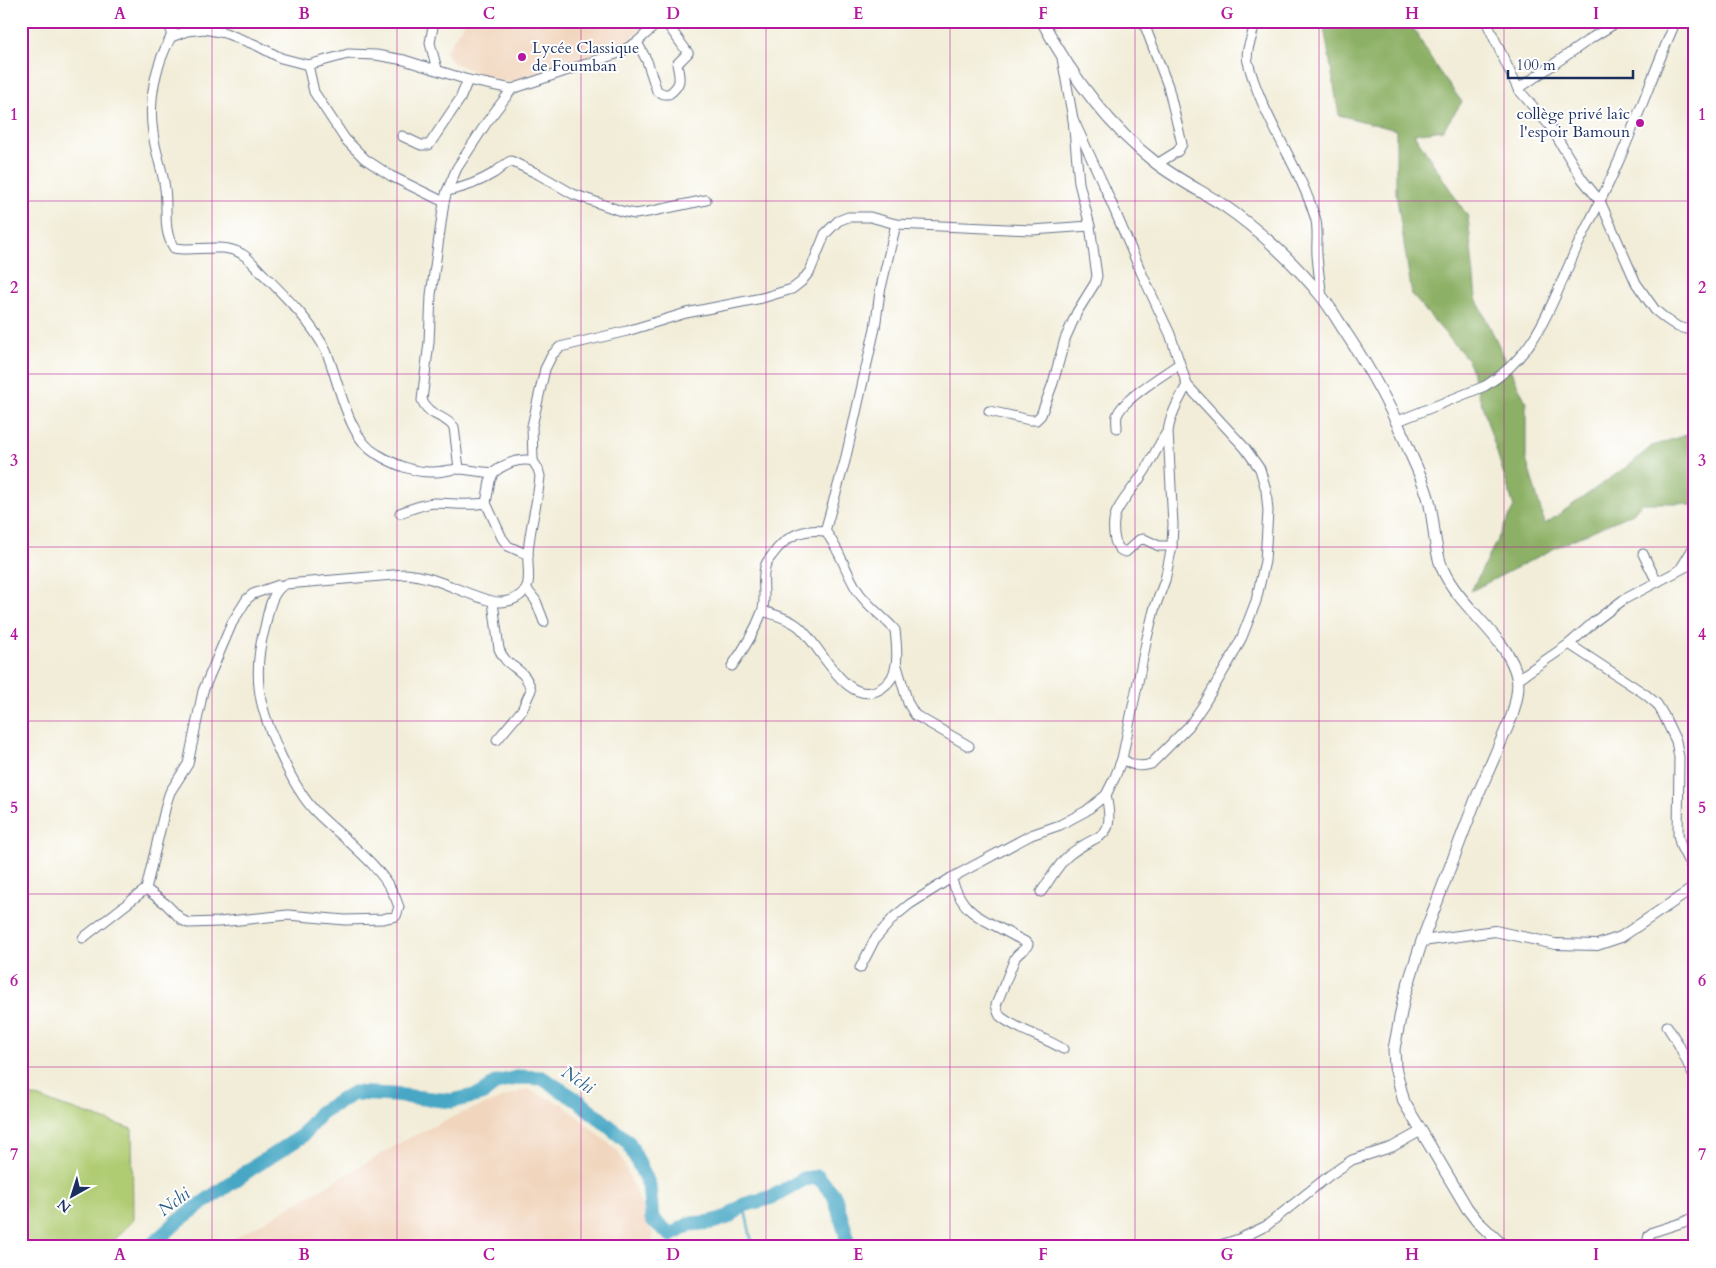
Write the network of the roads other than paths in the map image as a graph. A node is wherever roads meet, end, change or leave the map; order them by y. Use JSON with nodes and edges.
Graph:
{"nodes":[{"id":1,"x":172,"y":21,"type":"edge"},
{"id":2,"x":198,"y":21,"type":"edge"},
{"id":3,"x":434,"y":21,"type":"edge"},
{"id":4,"x":660,"y":21,"type":"edge"},
{"id":5,"x":665,"y":21,"type":"edge"},
{"id":6,"x":1042,"y":21,"type":"edge"},
{"id":7,"x":1143,"y":21,"type":"edge"},
{"id":8,"x":1253,"y":21,"type":"edge"},
{"id":9,"x":1486,"y":21,"type":"edge"},
{"id":10,"x":1619,"y":21,"type":"edge"},
{"id":11,"x":1676,"y":21,"type":"edge"},
{"id":12,"x":187,"y":32,"type":"junction"},
{"id":13,"x":171,"y":37,"type":"junction"},
{"id":14,"x":637,"y":42,"type":"junction"},
{"id":15,"x":1062,"y":58,"type":"junction"},
{"id":16,"x":308,"y":65,"type":"junction"},
{"id":17,"x":437,"y":69,"type":"junction"},
{"id":18,"x":468,"y":80,"type":"junction"},
{"id":19,"x":512,"y":89,"type":"junction"},
{"id":20,"x":1518,"y":89,"type":"junction"},
{"id":21,"x":1073,"y":119,"type":"junction"},
{"id":22,"x":402,"y":136,"type":"dead end"},
{"id":23,"x":1157,"y":164,"type":"junction"},
{"id":24,"x":447,"y":190,"type":"junction"},
{"id":25,"x":706,"y":200,"type":"dead end"},
{"id":26,"x":1600,"y":201,"type":"junction"},
{"id":27,"x":444,"y":202,"type":"junction"},
{"id":28,"x":896,"y":224,"type":"junction"},
{"id":29,"x":1090,"y":226,"type":"junction"},
{"id":30,"x":1322,"y":298,"type":"junction"},
{"id":31,"x":1695,"y":331,"type":"edge"},
{"id":32,"x":1179,"y":364,"type":"junction"},
{"id":33,"x":1187,"y":385,"type":"junction"},
{"id":34,"x":989,"y":411,"type":"dead end"},
{"id":35,"x":1398,"y":422,"type":"junction"},
{"id":36,"x":1117,"y":428,"type":"dead end"},
{"id":37,"x":1168,"y":432,"type":"junction"},
{"id":38,"x":532,"y":461,"type":"junction"},
{"id":39,"x":459,"y":469,"type":"junction"},
{"id":40,"x":494,"y":472,"type":"junction"},
{"id":41,"x":486,"y":503,"type":"junction"},
{"id":42,"x":400,"y":513,"type":"dead end"},
{"id":43,"x":825,"y":532,"type":"junction"},
{"id":44,"x":1695,"y":545,"type":"edge"},
{"id":45,"x":1172,"y":546,"type":"junction"},
{"id":46,"x":1642,"y":554,"type":"dead end"},
{"id":47,"x":528,"y":555,"type":"junction"},
{"id":48,"x":1695,"y":562,"type":"edge"},
{"id":49,"x":1678,"y":572,"type":"junction"},
{"id":50,"x":1657,"y":582,"type":"junction"},
{"id":51,"x":282,"y":586,"type":"junction"},
{"id":52,"x":526,"y":588,"type":"junction"},
{"id":53,"x":493,"y":602,"type":"junction"},
{"id":54,"x":763,"y":611,"type":"junction"},
{"id":55,"x":544,"y":622,"type":"dead end"},
{"id":56,"x":1569,"y":644,"type":"junction"},
{"id":57,"x":732,"y":666,"type":"dead end"},
{"id":58,"x":897,"y":666,"type":"junction"},
{"id":59,"x":1518,"y":679,"type":"junction"},
{"id":60,"x":497,"y":740,"type":"dead end"},
{"id":61,"x":969,"y":746,"type":"dead end"},
{"id":62,"x":1122,"y":759,"type":"junction"},
{"id":63,"x":1106,"y":795,"type":"junction"},
{"id":64,"x":1695,"y":874,"type":"edge"},
{"id":65,"x":952,"y":878,"type":"junction"},
{"id":66,"x":1695,"y":887,"type":"edge"},
{"id":67,"x":146,"y":889,"type":"junction"},
{"id":68,"x":1041,"y":892,"type":"dead end"},
{"id":69,"x":83,"y":938,"type":"dead end"},
{"id":70,"x":1422,"y":941,"type":"junction"},
{"id":71,"x":860,"y":968,"type":"dead end"},
{"id":72,"x":1667,"y":1026,"type":"dead end"},
{"id":73,"x":1063,"y":1049,"type":"dead end"},
{"id":74,"x":1695,"y":1079,"type":"edge"},
{"id":75,"x":1421,"y":1131,"type":"junction"},
{"id":76,"x":1695,"y":1216,"type":"edge"},
{"id":77,"x":1214,"y":1247,"type":"edge"},
{"id":78,"x":1504,"y":1247,"type":"edge"},
{"id":79,"x":1646,"y":1247,"type":"edge"}],
"edges":[{"from":1,"to":13,"type":"street"},
{"from":2,"to":12,"type":"street"},
{"from":3,"to":17,"type":"street"},
{"from":4,"to":14,"type":"street"},
{"from":5,"to":14,"type":"street"},
{"from":6,"to":15,"type":"main road"},
{"from":7,"to":23,"type":"street"},
{"from":8,"to":30,"type":"street"},
{"from":9,"to":20,"type":"street"},
{"from":10,"to":20,"type":"street"},
{"from":11,"to":26,"type":"street"},
{"from":12,"to":13,"type":"street"},
{"from":12,"to":16,"type":"street"},
{"from":13,"to":39,"type":"street"},
{"from":14,"to":19,"type":"street"},
{"from":15,"to":21,"type":"street"},
{"from":15,"to":23,"type":"main road"},
{"from":16,"to":17,"type":"street"},
{"from":16,"to":27,"type":"street"},
{"from":17,"to":18,"type":"street"},
{"from":18,"to":19,"type":"street"},
{"from":18,"to":22,"type":"street"},
{"from":19,"to":24,"type":"street"},
{"from":20,"to":26,"type":"street"},
{"from":21,"to":29,"type":"street"},
{"from":21,"to":32,"type":"street"},
{"from":23,"to":30,"type":"main road"},
{"from":24,"to":25,"type":"street"},
{"from":24,"to":27,"type":"street"},
{"from":26,"to":31,"type":"street"},
{"from":26,"to":35,"type":"street"},
{"from":27,"to":39,"type":"street"},
{"from":28,"to":29,"type":"street"},
{"from":28,"to":38,"type":"street"},
{"from":28,"to":43,"type":"street"},
{"from":29,"to":34,"type":"street"},
{"from":30,"to":35,"type":"main road"},
{"from":32,"to":33,"type":"street"},
{"from":32,"to":36,"type":"street"},
{"from":33,"to":37,"type":"street"},
{"from":33,"to":62,"type":"street"},
{"from":35,"to":59,"type":"main road"},
{"from":37,"to":45,"type":"street"},
{"from":37,"to":45,"type":"street"},
{"from":38,"to":40,"type":"street"},
{"from":38,"to":47,"type":"street"},
{"from":39,"to":40,"type":"street"},
{"from":40,"to":41,"type":"street"},
{"from":41,"to":42,"type":"street"},
{"from":41,"to":47,"type":"street"},
{"from":43,"to":54,"type":"street"},
{"from":43,"to":58,"type":"street"},
{"from":44,"to":49,"type":"street"},
{"from":45,"to":62,"type":"street"},
{"from":46,"to":50,"type":"street"},
{"from":47,"to":52,"type":"street"},
{"from":48,"to":49,"type":"street"},
{"from":49,"to":50,"type":"street"},
{"from":50,"to":56,"type":"street"},
{"from":51,"to":53,"type":"street"},
{"from":51,"to":67,"type":"street"},
{"from":51,"to":67,"type":"street"},
{"from":52,"to":53,"type":"street"},
{"from":52,"to":55,"type":"street"},
{"from":53,"to":60,"type":"street"},
{"from":54,"to":57,"type":"street"},
{"from":54,"to":58,"type":"street"},
{"from":56,"to":59,"type":"street"},
{"from":56,"to":64,"type":"street"},
{"from":58,"to":61,"type":"street"},
{"from":59,"to":70,"type":"main road"},
{"from":62,"to":63,"type":"street"},
{"from":63,"to":65,"type":"street"},
{"from":63,"to":68,"type":"street"},
{"from":65,"to":71,"type":"street"},
{"from":65,"to":73,"type":"street"},
{"from":66,"to":70,"type":"street"},
{"from":67,"to":69,"type":"street"},
{"from":70,"to":75,"type":"main road"},
{"from":72,"to":74,"type":"street"},
{"from":75,"to":77,"type":"street"},
{"from":75,"to":78,"type":"main road"},
{"from":76,"to":79,"type":"street"}]}
